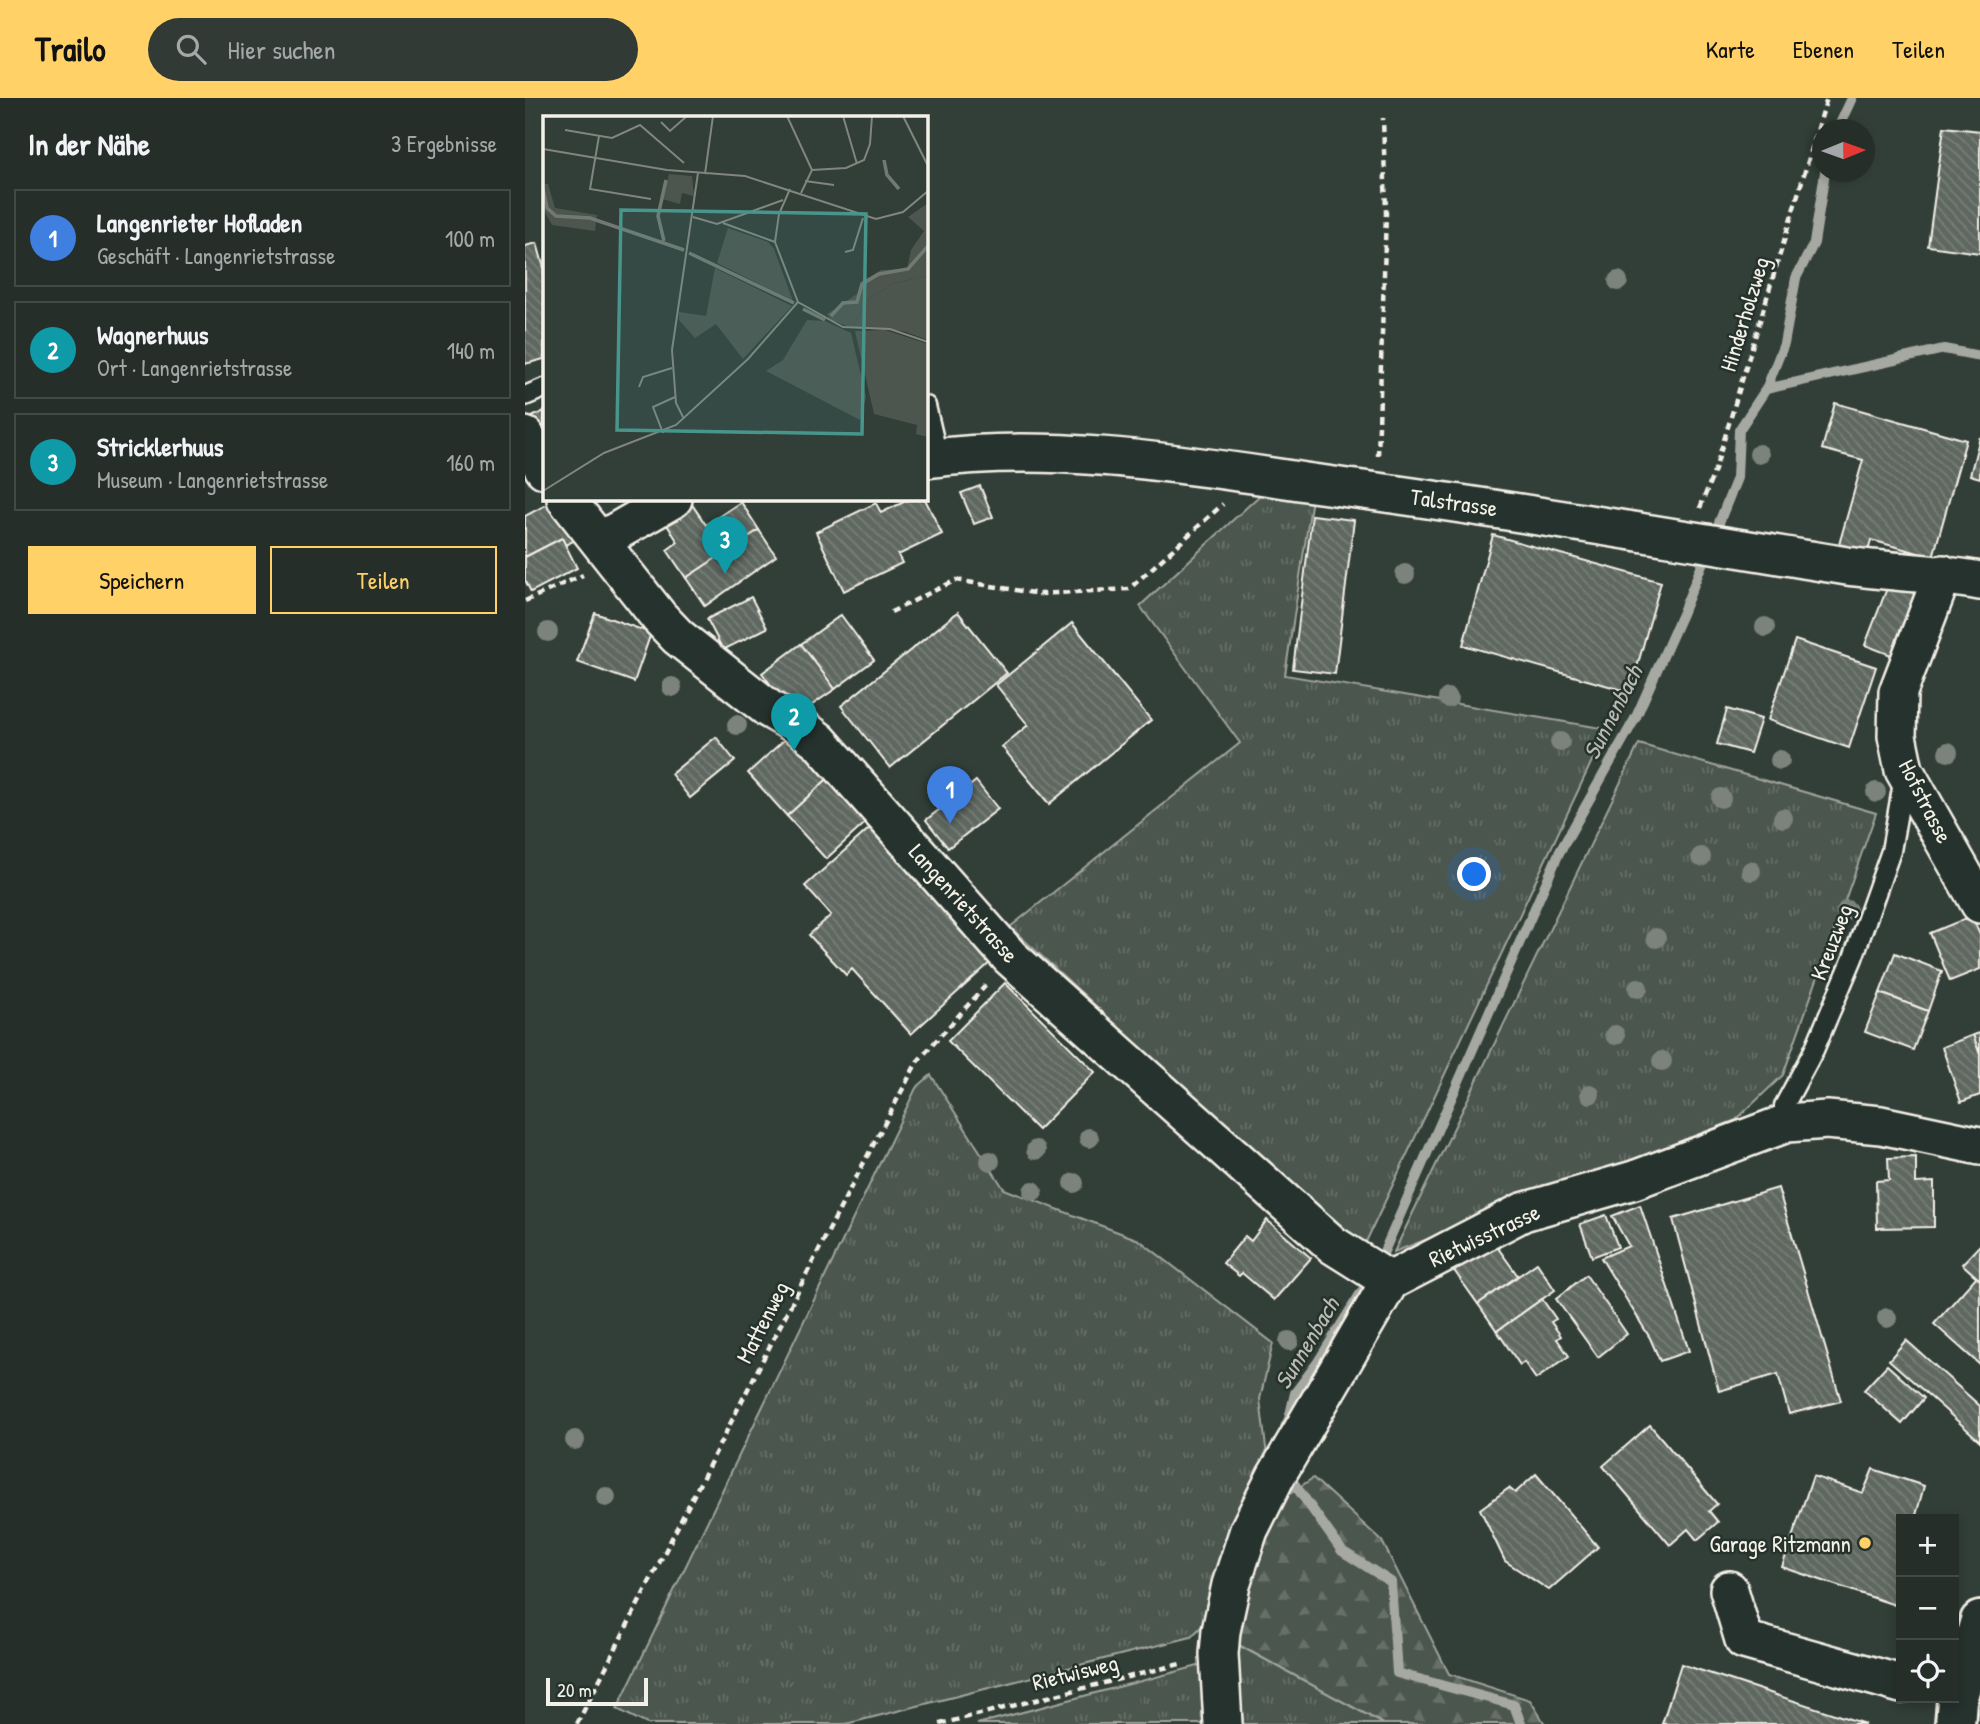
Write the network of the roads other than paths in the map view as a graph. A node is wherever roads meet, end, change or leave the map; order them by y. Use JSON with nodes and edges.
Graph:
{"nodes":[{"id":1,"x":543,"y":388,"type":"edge"},
{"id":2,"x":525,"y":396,"type":"edge"},
{"id":3,"x":927,"y":415,"type":"edge"},
{"id":4,"x":525,"y":436,"type":"edge"},
{"id":5,"x":932,"y":458,"type":"edge"},
{"id":6,"x":543,"y":467,"type":"edge"},
{"id":7,"x":567,"y":500,"type":"edge"},
{"id":8,"x":672,"y":500,"type":"edge"},
{"id":9,"x":608,"y":550,"type":"junction"},
{"id":10,"x":1943,"y":574,"type":"junction"},
{"id":11,"x":1980,"y":581,"type":"edge"},
{"id":12,"x":1904,"y":770,"type":"junction"},
{"id":13,"x":1980,"y":904,"type":"edge"},
{"id":14,"x":1787,"y":1123,"type":"junction"},
{"id":15,"x":1980,"y":1146,"type":"edge"},
{"id":16,"x":1390,"y":1281,"type":"junction"},
{"id":17,"x":1729,"y":1590,"type":"dead end"},
{"id":18,"x":1980,"y":1621,"type":"edge"},
{"id":19,"x":1896,"y":1683,"type":"edge"},
{"id":20,"x":1954,"y":1707,"type":"edge"},
{"id":21,"x":1223,"y":1724,"type":"edge"}],
"edges":[{"from":1,"to":2,"type":"lane"},
{"from":3,"to":5,"type":"lane"},
{"from":4,"to":6,"type":"street"},
{"from":5,"to":10,"type":"street","name":"Talstrasse"},
{"from":7,"to":9,"type":"street","name":"Langenrietstrasse"},
{"from":8,"to":9,"type":"street"},
{"from":9,"to":16,"type":"street","name":"Langenrietstrasse"},
{"from":10,"to":11,"type":"street","name":"Talstrasse"},
{"from":10,"to":12,"type":"street","name":"Hofstrasse"},
{"from":12,"to":13,"type":"street","name":"Hofstrasse"},
{"from":12,"to":14,"type":"lane","name":"Kreuzweg"},
{"from":14,"to":15,"type":"street","name":"Rietwisstrasse"},
{"from":14,"to":16,"type":"street","name":"Rietwisstrasse"},
{"from":16,"to":21,"type":"street"},
{"from":17,"to":19,"type":"street"},
{"from":18,"to":20,"type":"main road"}]}
